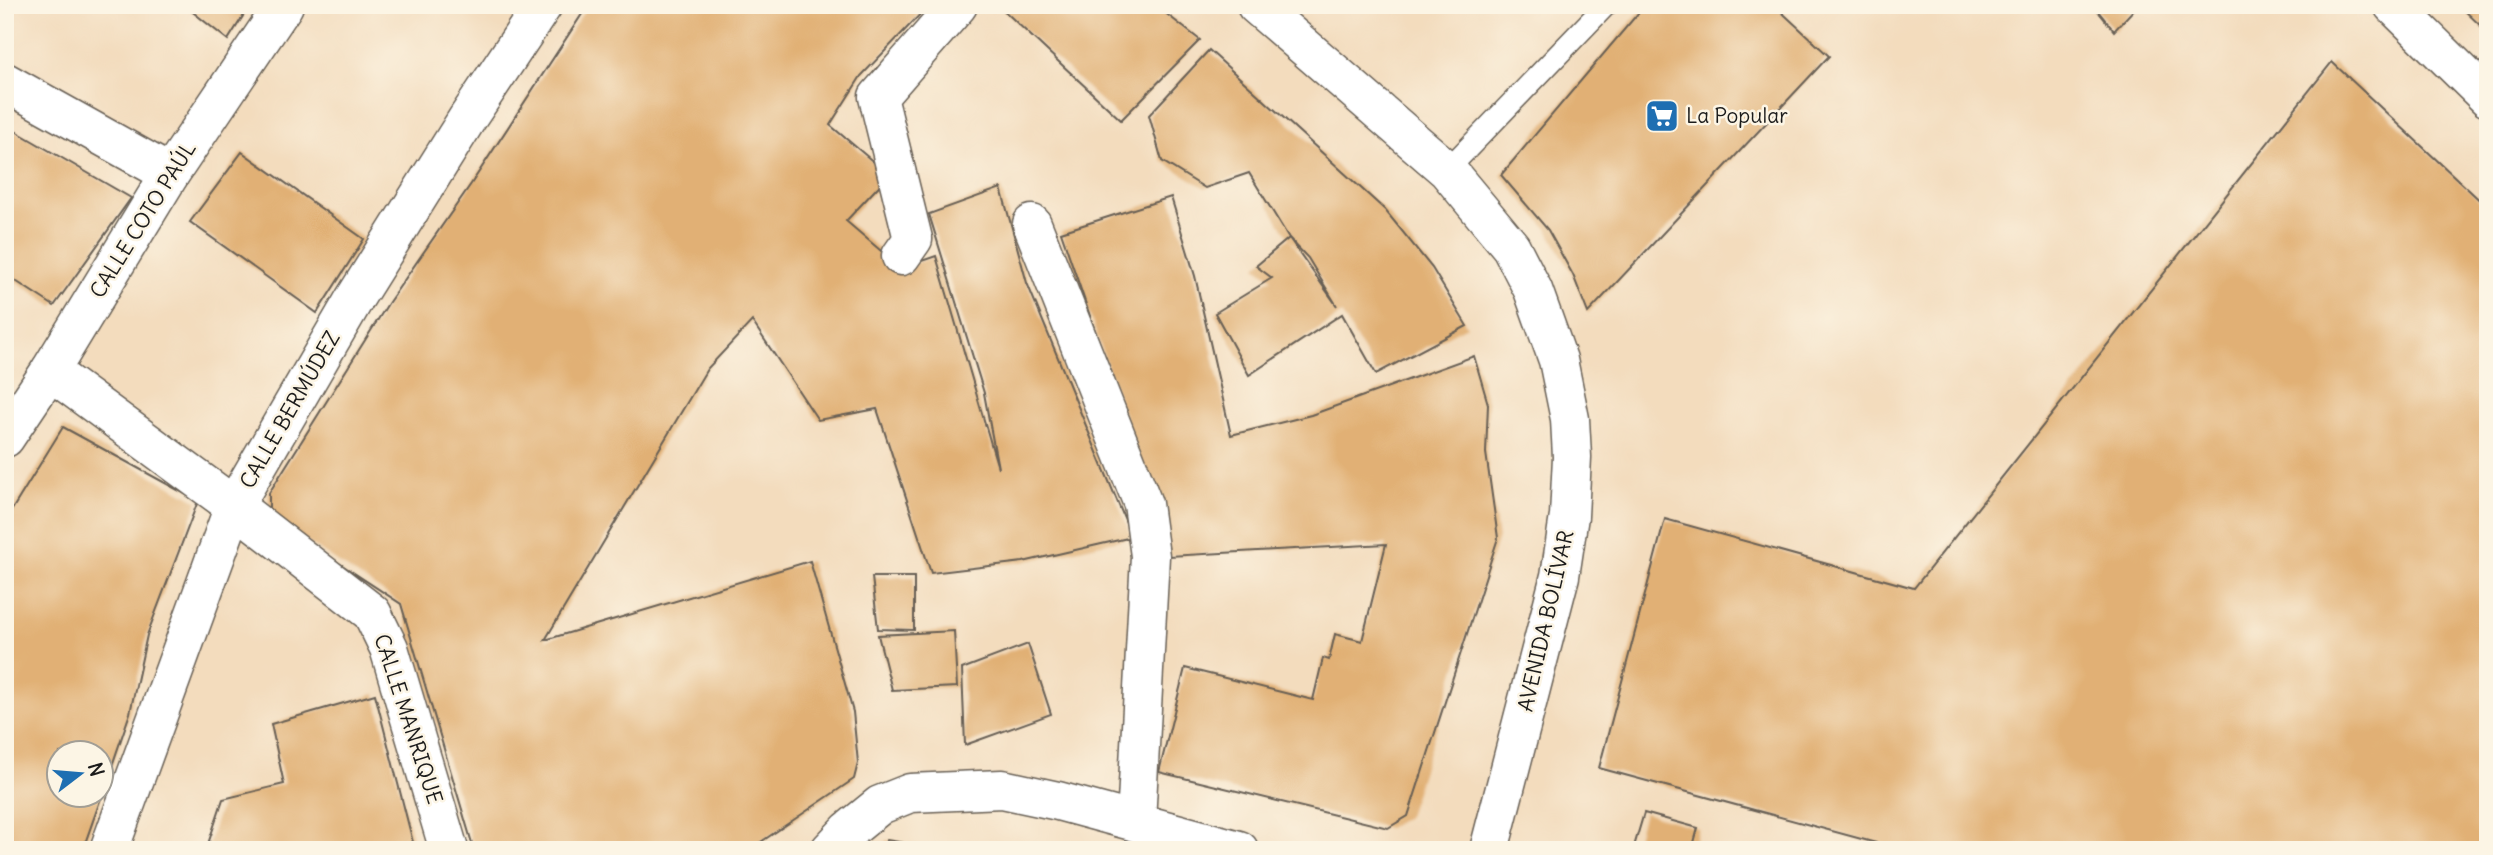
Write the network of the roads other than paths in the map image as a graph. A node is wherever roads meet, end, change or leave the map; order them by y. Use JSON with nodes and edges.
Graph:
{"nodes":[{"id":1,"x":284,"y":5,"type":"edge"},
{"id":2,"x":543,"y":5,"type":"edge"},
{"id":3,"x":958,"y":5,"type":"edge"},
{"id":4,"x":1256,"y":5,"type":"edge"},
{"id":5,"x":1606,"y":5,"type":"edge"},
{"id":6,"x":2393,"y":5,"type":"edge"},
{"id":7,"x":5,"y":82,"type":"edge"},
{"id":8,"x":2488,"y":98,"type":"edge"},
{"id":9,"x":1447,"y":170,"type":"junction"},
{"id":10,"x":170,"y":174,"type":"junction"},
{"id":11,"x":1032,"y":224,"type":"dead end"},
{"id":12,"x":901,"y":256,"type":"dead end"},
{"id":13,"x":50,"y":371,"type":"junction"},
{"id":14,"x":5,"y":438,"type":"edge"},
{"id":15,"x":234,"y":506,"type":"junction"},
{"id":16,"x":1136,"y":822,"type":"junction"},
{"id":17,"x":109,"y":850,"type":"edge"},
{"id":18,"x":449,"y":850,"type":"edge"},
{"id":19,"x":830,"y":850,"type":"edge"},
{"id":20,"x":1239,"y":850,"type":"edge"},
{"id":21,"x":1489,"y":850,"type":"edge"}],
"edges":[{"from":1,"to":10,"type":"street","name":"CALLE COTO PAÚL"},
{"from":2,"to":15,"type":"street","name":"CALLE BERMÚDEZ"},
{"from":3,"to":12,"type":"street"},
{"from":4,"to":9,"type":"street","name":"AVENIDA BOLÍVAR"},
{"from":5,"to":9,"type":"lane"},
{"from":6,"to":8,"type":"street"},
{"from":7,"to":10,"type":"street"},
{"from":9,"to":21,"type":"street","name":"AVENIDA BOLÍVAR"},
{"from":10,"to":13,"type":"street","name":"CALLE COTO PAÚL"},
{"from":11,"to":16,"type":"street"},
{"from":13,"to":14,"type":"street","name":"CALLE COTO PAÚL"},
{"from":13,"to":15,"type":"street","name":"CALLE MANRIQUE"},
{"from":15,"to":17,"type":"street","name":"CALLE BERMÚDEZ"},
{"from":15,"to":18,"type":"street","name":"CALLE MANRIQUE"},
{"from":16,"to":19,"type":"street"},
{"from":16,"to":20,"type":"street"}]}
